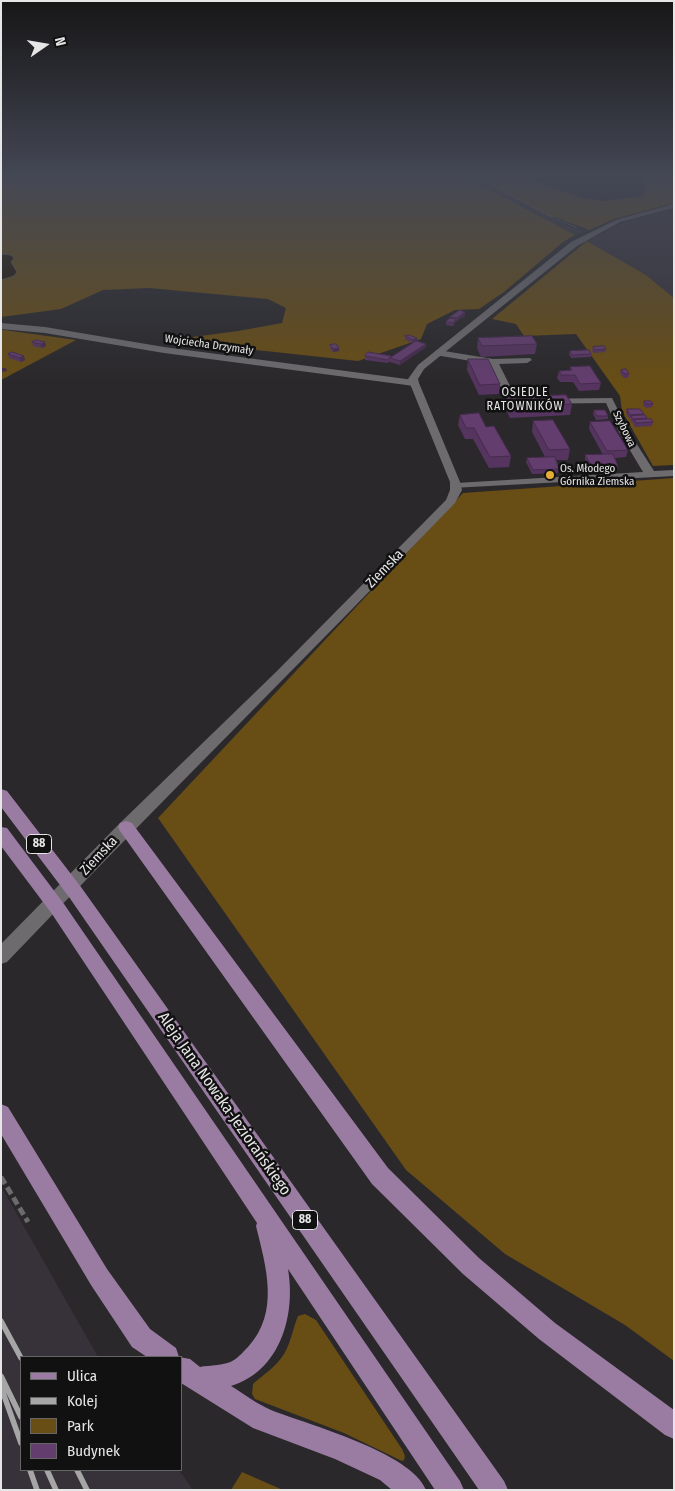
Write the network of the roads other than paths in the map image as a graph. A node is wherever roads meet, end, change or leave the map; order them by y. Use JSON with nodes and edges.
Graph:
{"nodes":[{"id":1,"x":572,"y":246,"type":"edge"},
{"id":2,"x":1,"y":326,"type":"edge"},
{"id":3,"x":438,"y":353,"type":"junction"},
{"id":4,"x":527,"y":360,"type":"dead end"},
{"id":5,"x":493,"y":362,"type":"junction"},
{"id":6,"x":414,"y":383,"type":"junction"},
{"id":7,"x":674,"y":473,"type":"edge"},
{"id":8,"x":650,"y":474,"type":"junction"},
{"id":9,"x":456,"y":486,"type":"junction"},
{"id":10,"x":1,"y":795,"type":"edge"},
{"id":11,"x":126,"y":826,"type":"junction"},
{"id":12,"x":1,"y":832,"type":"edge"},
{"id":13,"x":1,"y":956,"type":"edge"},
{"id":14,"x":1,"y":1114,"type":"edge"},
{"id":15,"x":264,"y":1214,"type":"junction"},
{"id":16,"x":166,"y":1356,"type":"edge"},
{"id":17,"x":189,"y":1374,"type":"edge"},
{"id":18,"x":674,"y":1426,"type":"edge"},
{"id":19,"x":413,"y":1490,"type":"edge"},
{"id":20,"x":451,"y":1490,"type":"edge"},
{"id":21,"x":495,"y":1490,"type":"edge"}],
"edges":[{"from":1,"to":3,"type":"street"},
{"from":2,"to":6,"type":"street","name":"Wojciecha Drzymały"},
{"from":3,"to":5,"type":"street"},
{"from":3,"to":6,"type":"street"},
{"from":4,"to":5,"type":"street"},
{"from":5,"to":8,"type":"street","name":"Szybowa"},
{"from":6,"to":9,"type":"street"},
{"from":7,"to":8,"type":"street"},
{"from":8,"to":9,"type":"street"},
{"from":9,"to":11,"type":"street","name":"Ziemska"},
{"from":10,"to":21,"type":"main road","name":"Aleja Jana Nowaka-Jeziorańskiego","number":"88"},
{"from":11,"to":13,"type":"street","name":"Ziemska"},
{"from":11,"to":18,"type":"main road"},
{"from":12,"to":15,"type":"main road","name":"Aleja Jana Nowaka-Jeziorańskiego","number":"88"},
{"from":14,"to":16,"type":"main road"},
{"from":15,"to":17,"type":"main road"},
{"from":15,"to":20,"type":"main road","name":"Aleja Jana Nowaka-Jeziorańskiego","number":"88"},
{"from":17,"to":19,"type":"main road"}]}
